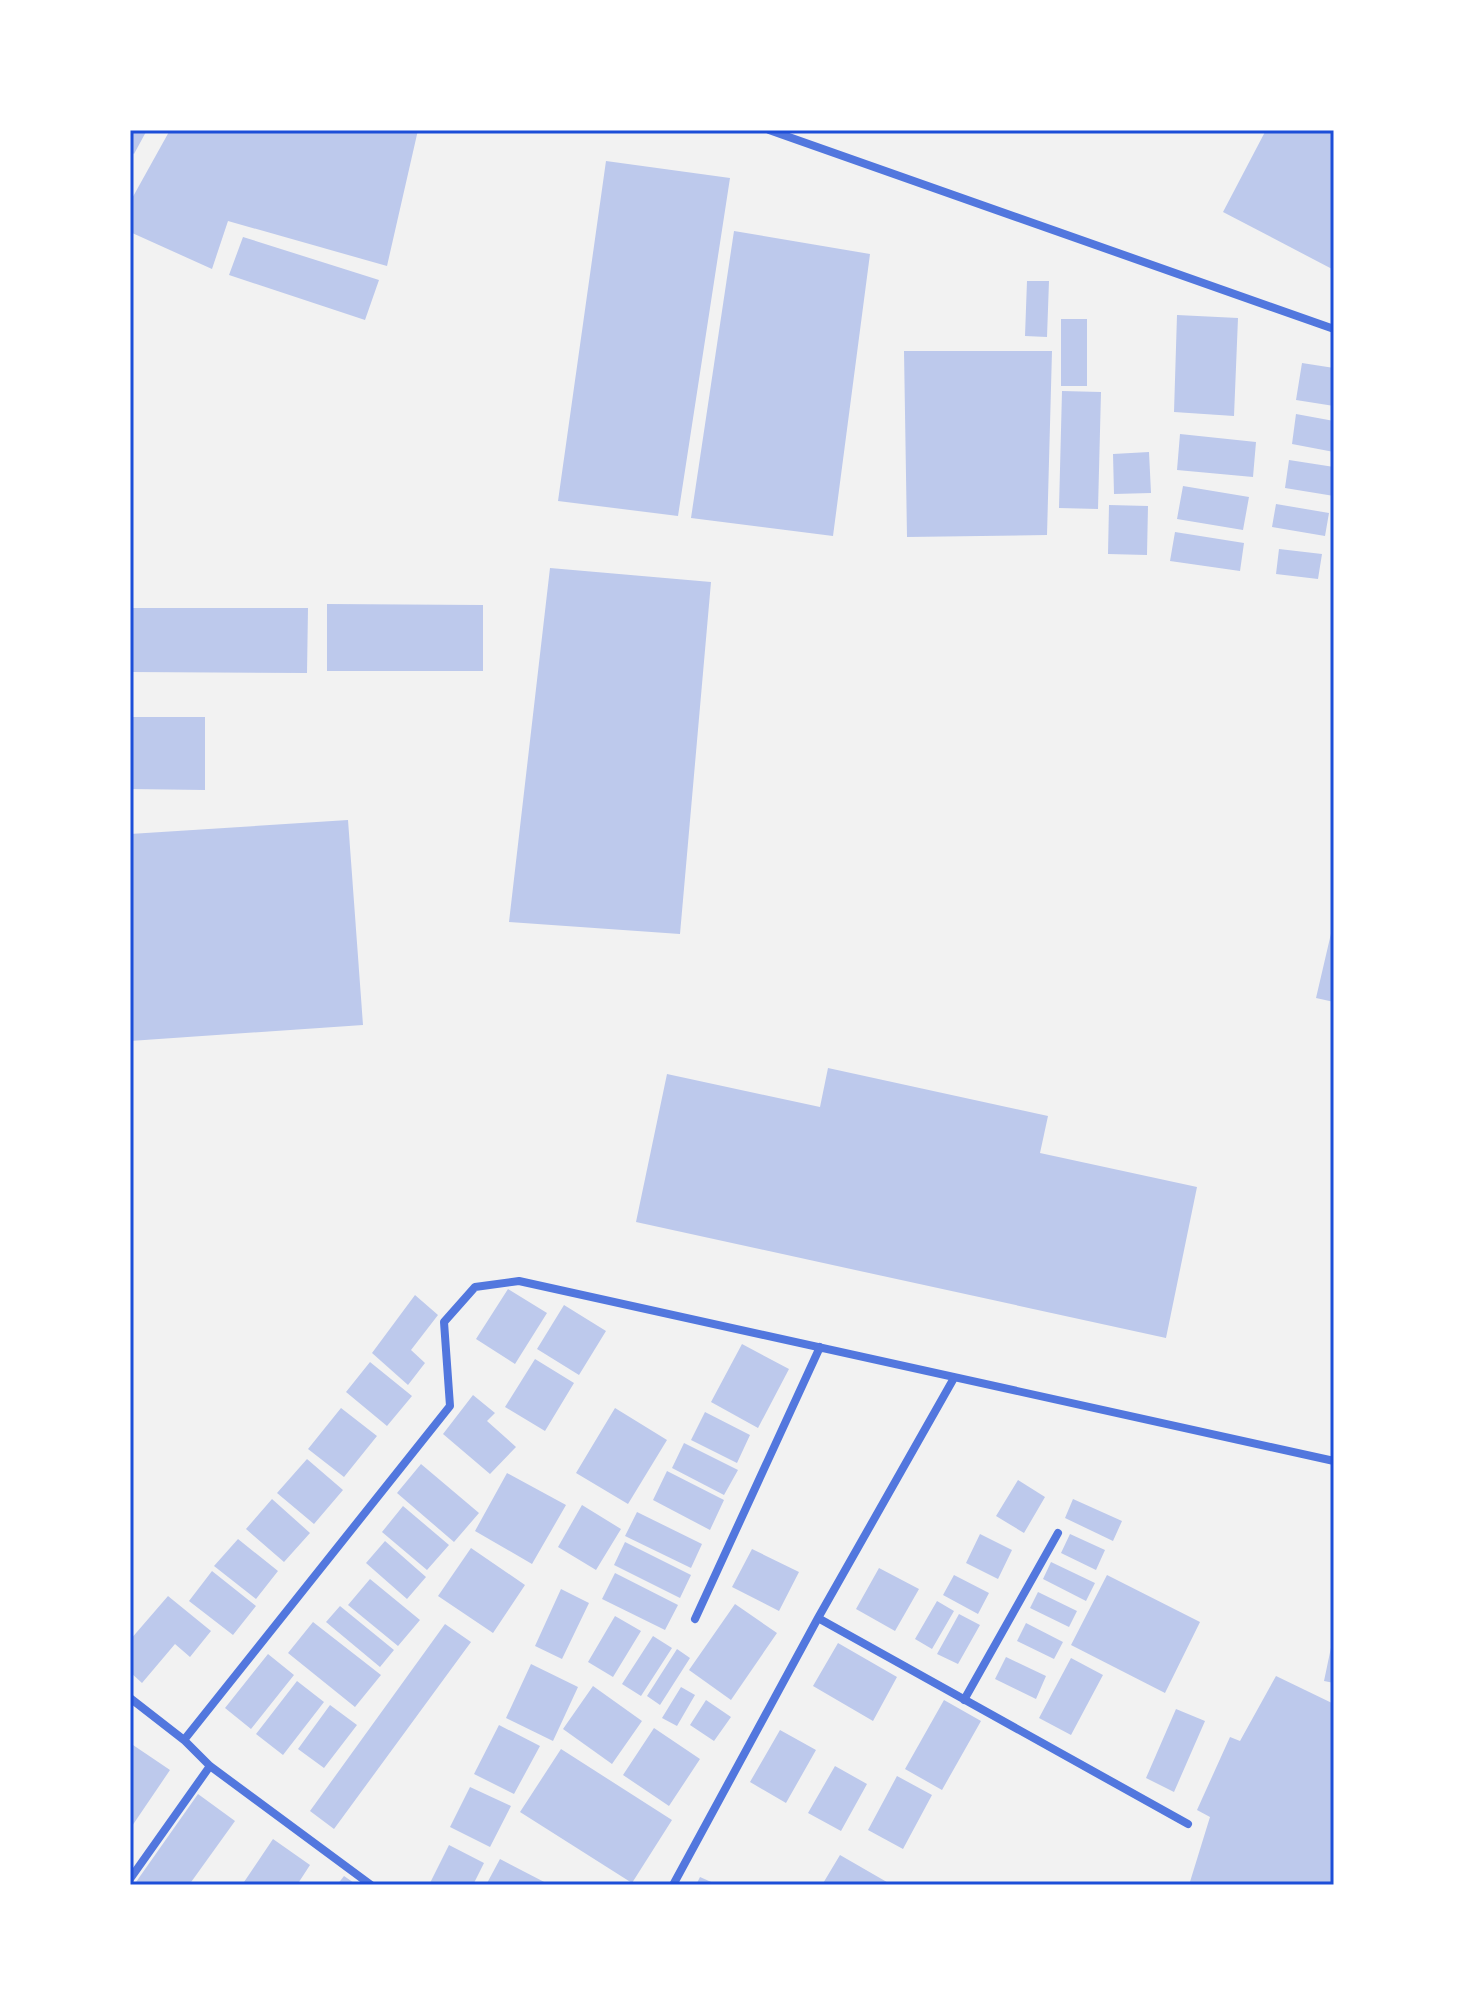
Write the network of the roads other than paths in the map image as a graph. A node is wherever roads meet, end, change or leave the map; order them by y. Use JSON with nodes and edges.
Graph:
{"nodes":[{"id":1,"x":769,"y":130,"type":"edge"},
{"id":2,"x":1334,"y":329,"type":"edge"},
{"id":3,"x":820,"y":1347,"type":"junction"},
{"id":4,"x":954,"y":1378,"type":"junction"},
{"id":5,"x":1334,"y":1461,"type":"edge"},
{"id":6,"x":1058,"y":1533,"type":"dead end"},
{"id":7,"x":818,"y":1618,"type":"junction"},
{"id":8,"x":695,"y":1619,"type":"dead end"},
{"id":9,"x":130,"y":1698,"type":"edge"},
{"id":10,"x":964,"y":1700,"type":"junction"},
{"id":11,"x":184,"y":1740,"type":"junction"},
{"id":12,"x":210,"y":1766,"type":"junction"},
{"id":13,"x":1188,"y":1824,"type":"dead end"},
{"id":14,"x":130,"y":1879,"type":"edge"},
{"id":15,"x":371,"y":1885,"type":"edge"},
{"id":16,"x":673,"y":1885,"type":"edge"}],
"edges":[{"from":1,"to":2,"type":"street"},
{"from":3,"to":4,"type":"street"},
{"from":3,"to":8,"type":"street"},
{"from":3,"to":11,"type":"street"},
{"from":4,"to":5,"type":"street"},
{"from":4,"to":7,"type":"street"},
{"from":6,"to":10,"type":"street"},
{"from":7,"to":10,"type":"street"},
{"from":7,"to":16,"type":"street"},
{"from":9,"to":11,"type":"street"},
{"from":10,"to":13,"type":"street"},
{"from":11,"to":12,"type":"street"},
{"from":12,"to":14,"type":"street"},
{"from":12,"to":15,"type":"street"}]}
